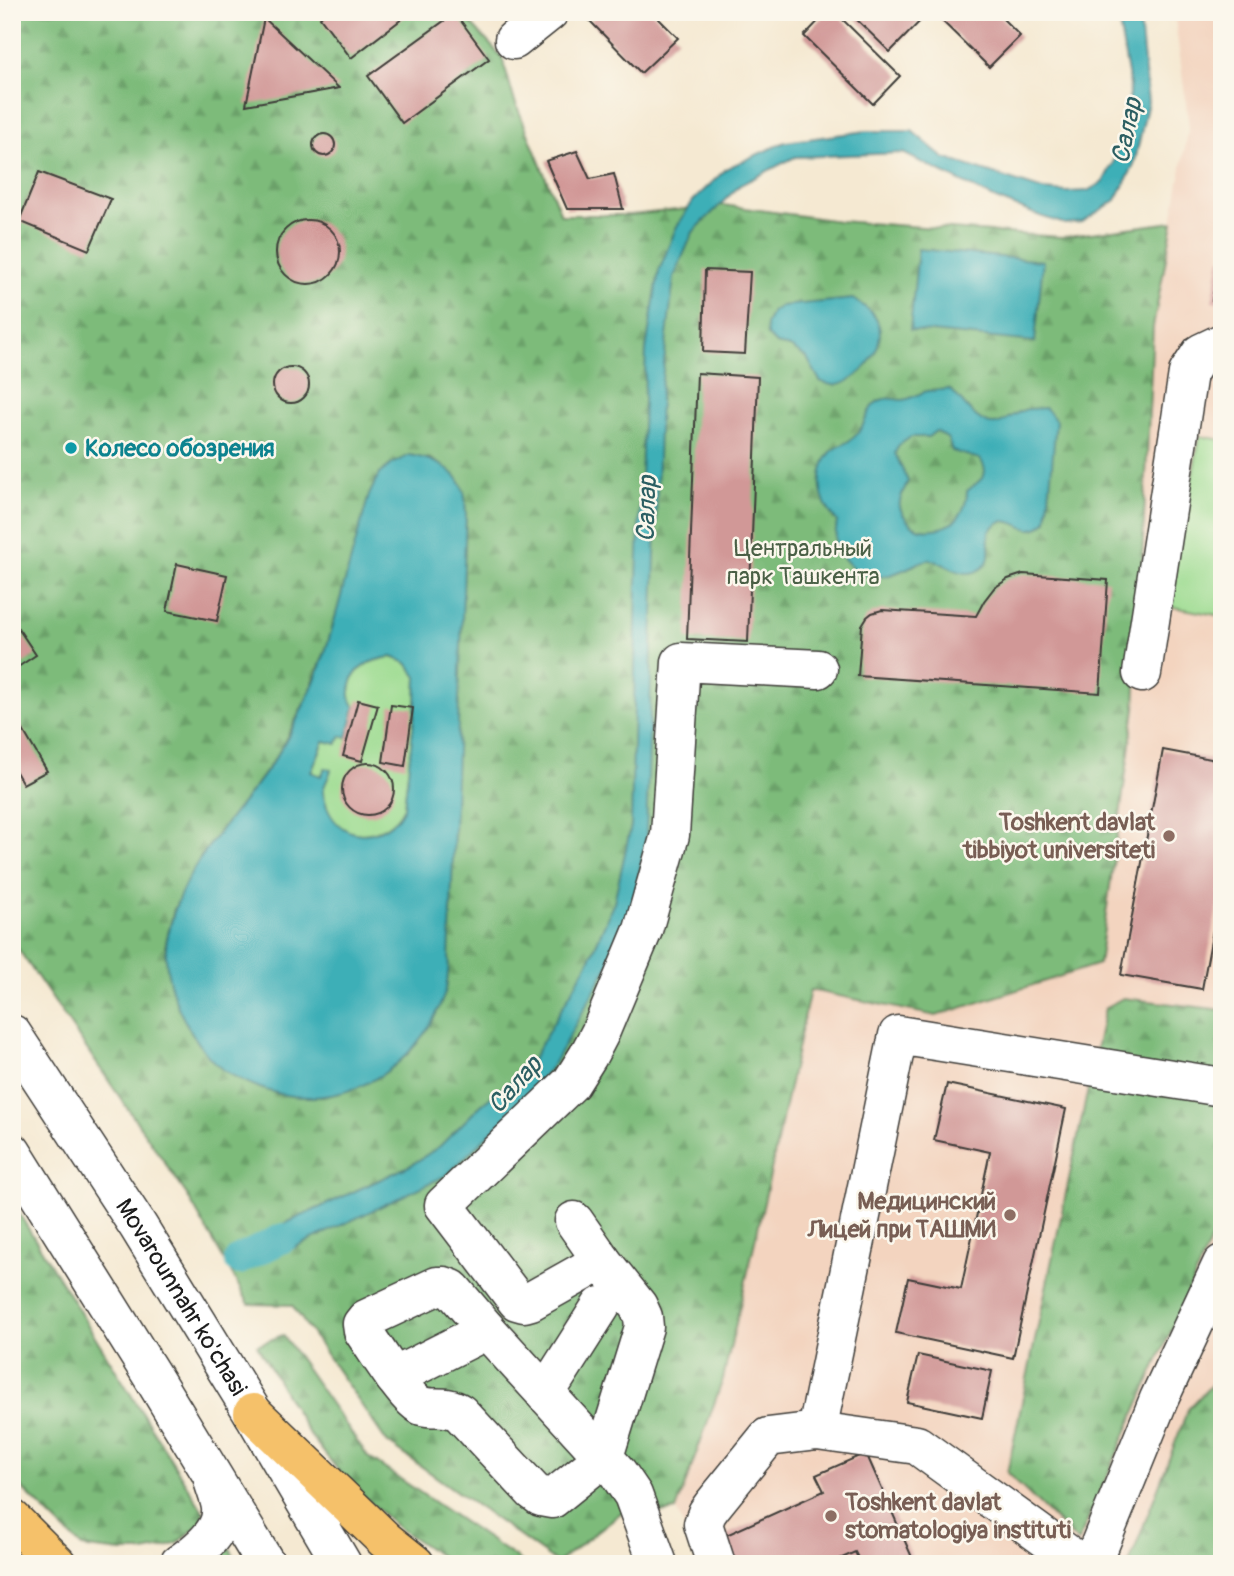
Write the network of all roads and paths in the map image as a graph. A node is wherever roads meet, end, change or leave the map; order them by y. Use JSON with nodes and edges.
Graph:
{"nodes":[{"id":1,"x":549,"y":12,"type":"edge"},
{"id":2,"x":514,"y":40,"type":"dead end"},
{"id":3,"x":1222,"y":343,"type":"edge"},
{"id":4,"x":818,"y":669,"type":"dead end"},
{"id":5,"x":1142,"y":673,"type":"dead end"},
{"id":6,"x":12,"y":1034,"type":"edge"},
{"id":7,"x":1222,"y":1087,"type":"edge"},
{"id":8,"x":12,"y":1152,"type":"edge"},
{"id":9,"x":574,"y":1221,"type":"dead end"},
{"id":10,"x":602,"y":1261,"type":"junction"},
{"id":11,"x":1222,"y":1264,"type":"edge"},
{"id":12,"x":601,"y":1306,"type":"dead end"},
{"id":13,"x":487,"y":1330,"type":"junction"},
{"id":14,"x":394,"y":1377,"type":"junction"},
{"id":15,"x":545,"y":1394,"type":"junction"},
{"id":16,"x":253,"y":1413,"type":"junction"},
{"id":17,"x":817,"y":1431,"type":"junction"},
{"id":18,"x":604,"y":1457,"type":"junction"},
{"id":19,"x":211,"y":1475,"type":"junction"},
{"id":20,"x":12,"y":1519,"type":"edge"},
{"id":21,"x":58,"y":1562,"type":"edge"},
{"id":22,"x":178,"y":1564,"type":"edge"},
{"id":23,"x":266,"y":1564,"type":"edge"},
{"id":24,"x":342,"y":1564,"type":"edge"},
{"id":25,"x":415,"y":1564,"type":"edge"},
{"id":26,"x":658,"y":1564,"type":"edge"},
{"id":27,"x":716,"y":1564,"type":"edge"},
{"id":28,"x":1081,"y":1564,"type":"edge"},
{"id":29,"x":1092,"y":1564,"type":"edge"}],
"edges":[{"from":1,"to":2,"type":"street"},
{"from":3,"to":5,"type":"street"},
{"from":4,"to":10,"type":"street"},
{"from":6,"to":16,"type":"street","name":"Movarounnahr ko'chasi"},
{"from":7,"to":17,"type":"street"},
{"from":8,"to":19,"type":"street"},
{"from":9,"to":10,"type":"street"},
{"from":10,"to":18,"type":"street"},
{"from":11,"to":29,"type":"street"},
{"from":12,"to":15,"type":"street"},
{"from":13,"to":14,"type":"street"},
{"from":13,"to":14,"type":"street"},
{"from":13,"to":15,"type":"street"},
{"from":14,"to":18,"type":"street"},
{"from":15,"to":18,"type":"street"},
{"from":16,"to":24,"type":"street","name":"Movarounnahr ko'chasi"},
{"from":16,"to":25,"type":"main road"},
{"from":17,"to":27,"type":"street"},
{"from":17,"to":28,"type":"street"},
{"from":18,"to":26,"type":"street"},
{"from":19,"to":22,"type":"street"},
{"from":19,"to":23,"type":"street"},
{"from":20,"to":21,"type":"main road"}]}
